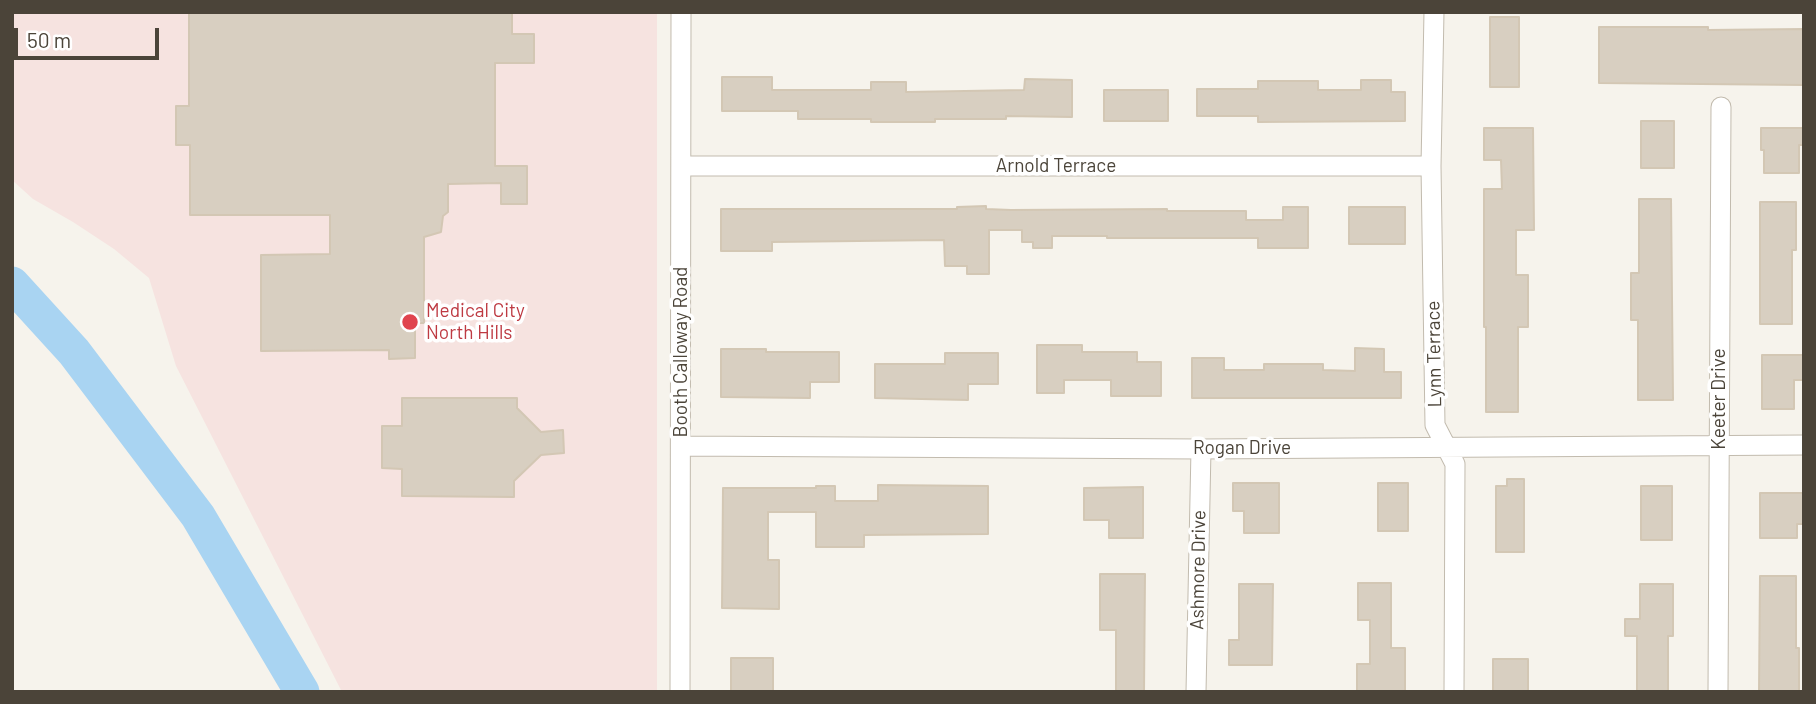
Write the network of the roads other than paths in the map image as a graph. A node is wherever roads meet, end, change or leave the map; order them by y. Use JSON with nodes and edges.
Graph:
{"nodes":[{"id":1,"x":681,"y":12,"type":"edge"},
{"id":2,"x":1434,"y":12,"type":"edge"},
{"id":3,"x":1721,"y":107,"type":"dead end"},
{"id":4,"x":681,"y":166,"type":"junction"},
{"id":5,"x":1431,"y":166,"type":"junction"},
{"id":6,"x":1804,"y":445,"type":"edge"},
{"id":7,"x":681,"y":446,"type":"junction"},
{"id":8,"x":1719,"y":446,"type":"junction"},
{"id":9,"x":1446,"y":447,"type":"junction"},
{"id":10,"x":1201,"y":449,"type":"junction"},
{"id":11,"x":680,"y":692,"type":"edge"},
{"id":12,"x":1196,"y":692,"type":"edge"},
{"id":13,"x":1454,"y":692,"type":"edge"},
{"id":14,"x":1718,"y":692,"type":"edge"}],
"edges":[{"from":1,"to":4,"type":"street","name":"Booth Calloway Road"},
{"from":2,"to":5,"type":"street","name":"Lynn Terrace"},
{"from":3,"to":8,"type":"street","name":"Keeter Drive"},
{"from":4,"to":5,"type":"street","name":"Arnold Terrace"},
{"from":4,"to":7,"type":"street","name":"Booth Calloway Road"},
{"from":5,"to":9,"type":"street","name":"Lynn Terrace"},
{"from":6,"to":8,"type":"street","name":"Rogan Drive"},
{"from":7,"to":10,"type":"street","name":"Rogan Drive"},
{"from":7,"to":11,"type":"street","name":"Booth Calloway Road"},
{"from":8,"to":9,"type":"street","name":"Rogan Drive"},
{"from":8,"to":14,"type":"street","name":"Keeter Drive"},
{"from":9,"to":10,"type":"street","name":"Rogan Drive"},
{"from":9,"to":13,"type":"street","name":"Lynn Terrace"},
{"from":10,"to":12,"type":"street","name":"Ashmore Drive"}]}
